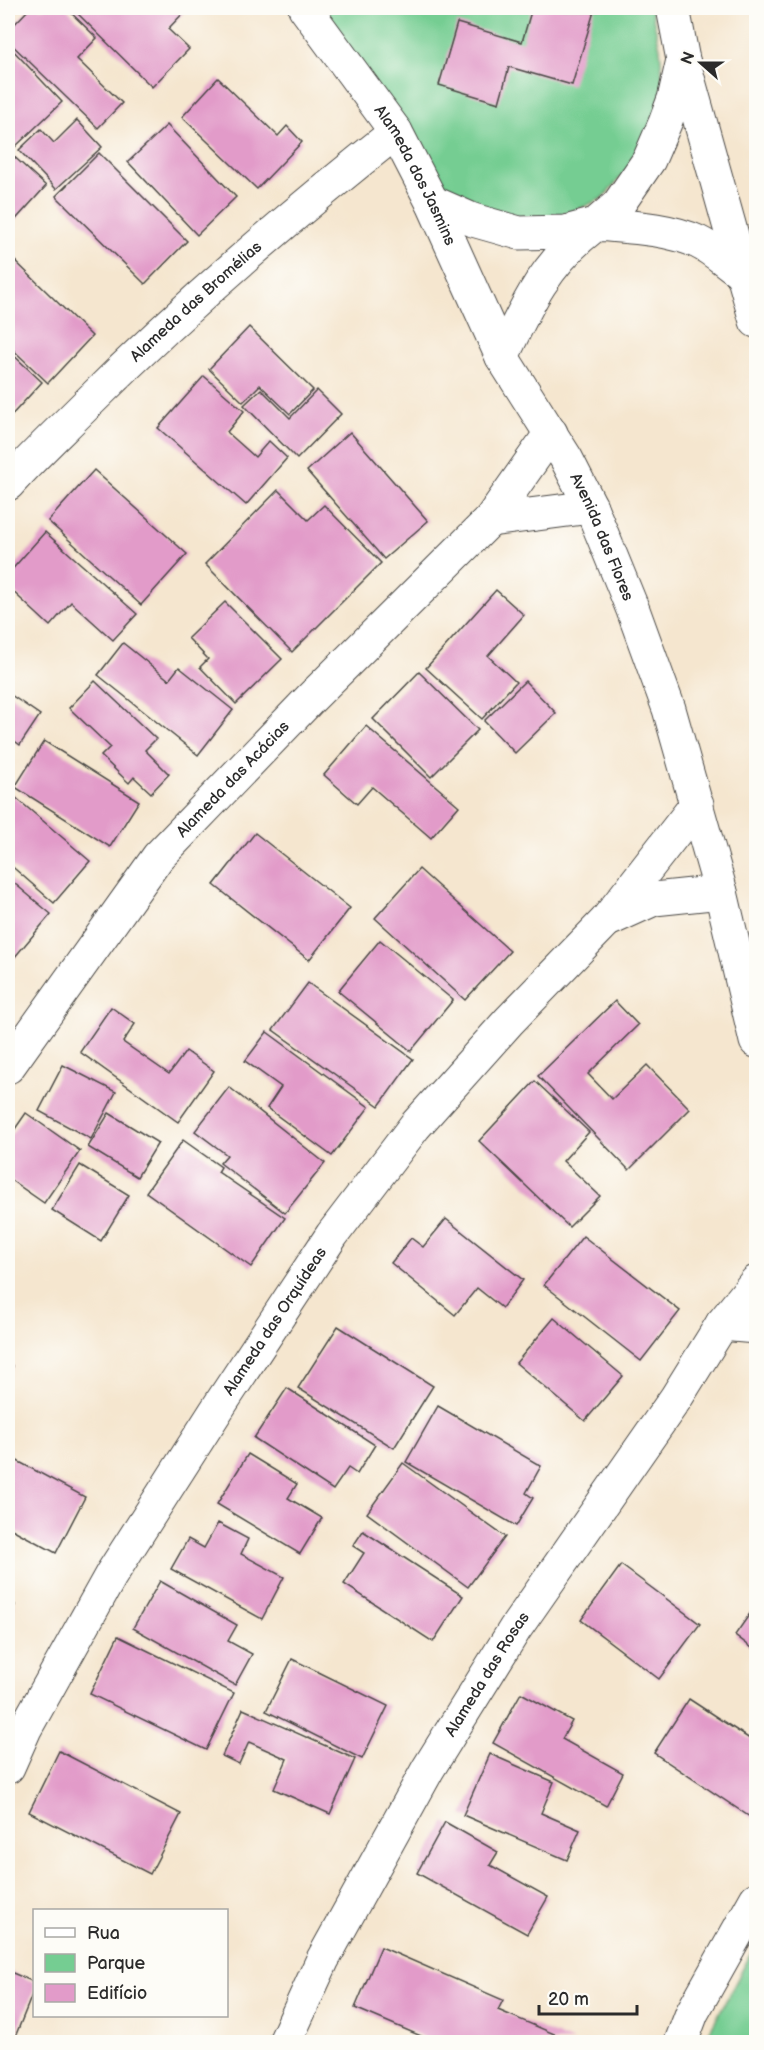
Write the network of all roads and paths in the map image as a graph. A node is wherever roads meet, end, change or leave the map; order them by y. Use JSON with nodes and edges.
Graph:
{"nodes":[{"id":1,"x":305,"y":8,"type":"edge"},
{"id":2,"x":673,"y":8,"type":"edge"},
{"id":3,"x":683,"y":60,"type":"junction"},
{"id":4,"x":396,"y":132,"type":"junction"},
{"id":5,"x":432,"y":202,"type":"junction"},
{"id":6,"x":596,"y":224,"type":"junction"},
{"id":7,"x":749,"y":272,"type":"edge"},
{"id":8,"x":756,"y":316,"type":"edge"},
{"id":9,"x":502,"y":357,"type":"junction"},
{"id":10,"x":551,"y":433,"type":"junction"},
{"id":11,"x":8,"y":484,"type":"edge"},
{"id":12,"x":591,"y":507,"type":"junction"},
{"id":13,"x":490,"y":520,"type":"junction"},
{"id":14,"x":697,"y":804,"type":"junction"},
{"id":15,"x":721,"y":892,"type":"junction"},
{"id":16,"x":606,"y":921,"type":"junction"},
{"id":17,"x":756,"y":1041,"type":"edge"},
{"id":18,"x":8,"y":1067,"type":"edge"},
{"id":19,"x":756,"y":1282,"type":"edge"},
{"id":20,"x":722,"y":1324,"type":"junction"},
{"id":21,"x":756,"y":1327,"type":"edge"},
{"id":22,"x":8,"y":1767,"type":"edge"},
{"id":23,"x":756,"y":1899,"type":"edge"},
{"id":24,"x":285,"y":2043,"type":"edge"},
{"id":25,"x":681,"y":2043,"type":"edge"}],
"edges":[{"from":1,"to":4,"type":"street","name":"Alameda dos Jasmins"},
{"from":2,"to":3,"type":"street"},
{"from":3,"to":6,"type":"street"},
{"from":3,"to":7,"type":"street"},
{"from":4,"to":5,"type":"street","name":"Alameda dos Jasmins"},
{"from":4,"to":11,"type":"street","name":"Alameda das Bromélias"},
{"from":5,"to":6,"type":"street"},
{"from":5,"to":9,"type":"street","name":"Alameda dos Jasmins"},
{"from":6,"to":7,"type":"street"},
{"from":6,"to":9,"type":"street"},
{"from":7,"to":8,"type":"street"},
{"from":9,"to":10,"type":"street","name":"Avenida das Flores"},
{"from":10,"to":12,"type":"street","name":"Avenida das Flores"},
{"from":10,"to":13,"type":"street","name":"Alameda das Acácias"},
{"from":12,"to":13,"type":"street"},
{"from":12,"to":14,"type":"street","name":"Avenida das Flores"},
{"from":13,"to":18,"type":"street","name":"Alameda das Acácias"},
{"from":14,"to":15,"type":"street","name":"Avenida das Flores"},
{"from":14,"to":16,"type":"street","name":"Alameda das Orquídeas"},
{"from":15,"to":16,"type":"street","name":"Alameda das Orquídeas"},
{"from":15,"to":17,"type":"street","name":"Avenida das Flores"},
{"from":16,"to":22,"type":"street","name":"Alameda das Orquídeas"},
{"from":19,"to":20,"type":"street","name":"Alameda das Rosas"},
{"from":20,"to":21,"type":"street"},
{"from":20,"to":24,"type":"street","name":"Alameda das Rosas"},
{"from":23,"to":25,"type":"street"}]}
